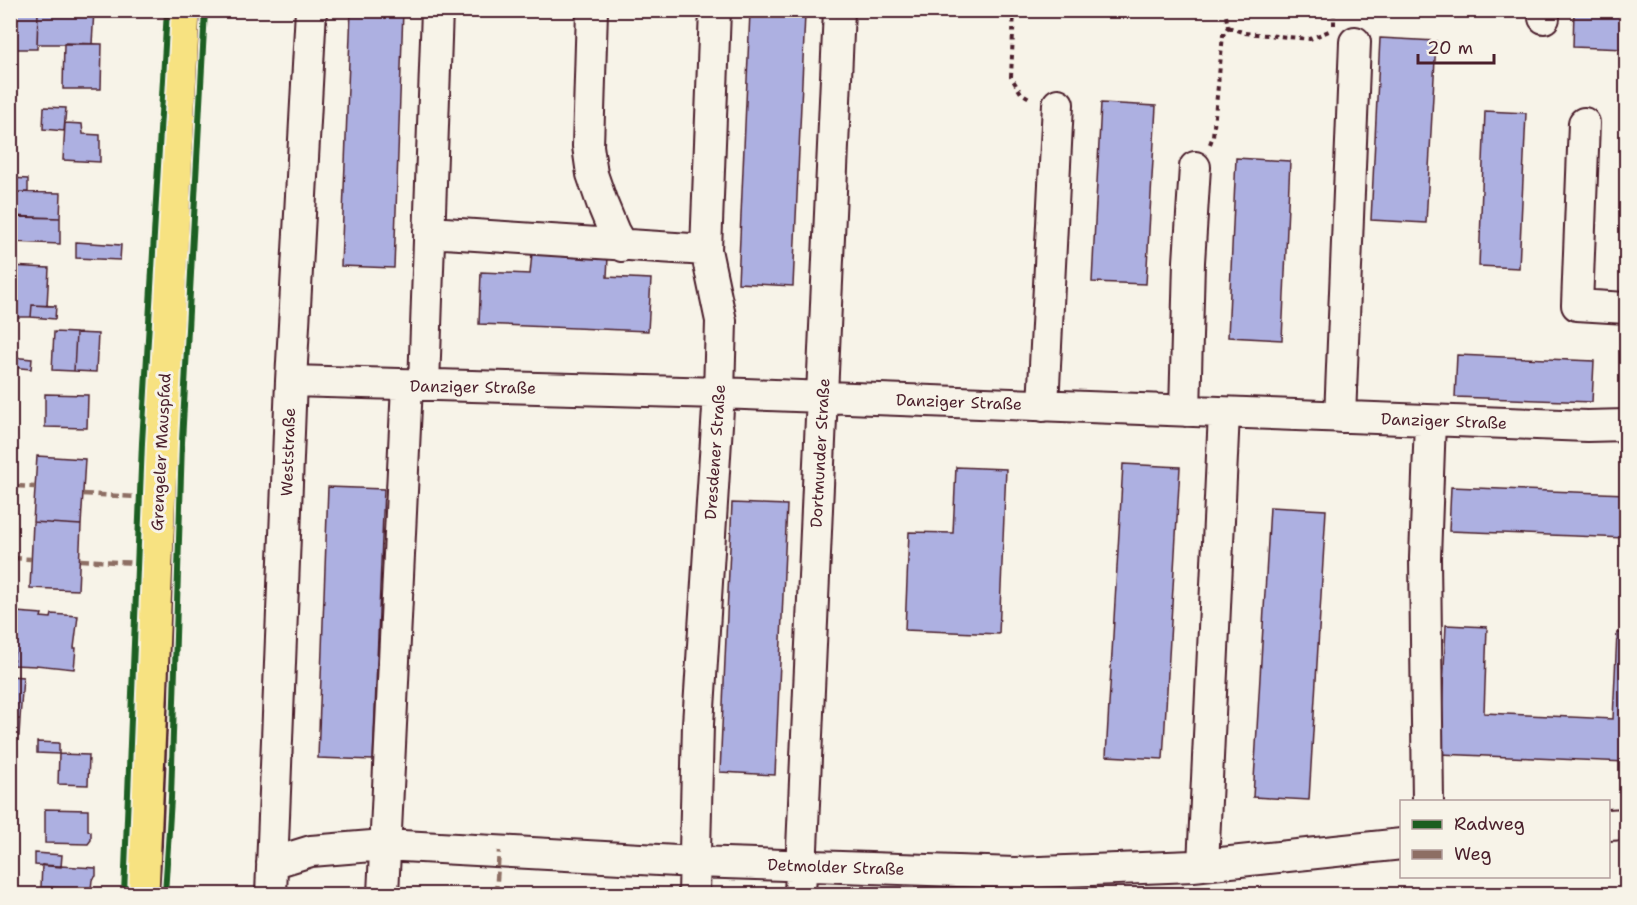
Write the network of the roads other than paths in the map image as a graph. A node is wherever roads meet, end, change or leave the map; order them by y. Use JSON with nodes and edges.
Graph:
{"nodes":[{"id":1,"x":183,"y":10,"type":"edge"},
{"id":2,"x":311,"y":10,"type":"edge"},
{"id":3,"x":437,"y":10,"type":"edge"},
{"id":4,"x":592,"y":10,"type":"edge"},
{"id":5,"x":715,"y":10,"type":"edge"},
{"id":6,"x":839,"y":10,"type":"edge"},
{"id":7,"x":1355,"y":42,"type":"dead end"},
{"id":8,"x":1058,"y":104,"type":"road end"},
{"id":9,"x":1584,"y":123,"type":"dead end"},
{"id":10,"x":1195,"y":167,"type":"road end"},
{"id":11,"x":429,"y":232,"type":"junction"},
{"id":12,"x":622,"y":246,"type":"junction"},
{"id":13,"x":706,"y":250,"type":"junction"},
{"id":14,"x":1626,"y":308,"type":"edge"},
{"id":15,"x":291,"y":381,"type":"junction"},
{"id":16,"x":416,"y":385,"type":"junction"},
{"id":17,"x":719,"y":393,"type":"junction"},
{"id":18,"x":823,"y":398,"type":"junction"},
{"id":19,"x":1043,"y":406,"type":"junction"},
{"id":20,"x":1185,"y":411,"type":"junction"},
{"id":21,"x":1224,"y":413,"type":"junction"},
{"id":22,"x":1340,"y":417,"type":"junction"},
{"id":23,"x":1430,"y":420,"type":"junction"},
{"id":24,"x":1626,"y":425,"type":"edge"},
{"id":25,"x":1428,"y":800,"type":"edge"},
{"id":26,"x":1626,"y":824,"type":"edge"},
{"id":27,"x":1610,"y":825,"type":"edge"},
{"id":28,"x":1400,"y":844,"type":"edge"},
{"id":29,"x":384,"y":845,"type":"junction"},
{"id":30,"x":694,"y":862,"type":"junction"},
{"id":31,"x":272,"y":863,"type":"junction"},
{"id":32,"x":1203,"y":865,"type":"junction"},
{"id":33,"x":801,"y":880,"type":"edge"},
{"id":34,"x":142,"y":894,"type":"edge"},
{"id":35,"x":271,"y":894,"type":"edge"},
{"id":36,"x":383,"y":894,"type":"edge"},
{"id":37,"x":694,"y":894,"type":"edge"}],
"edges":[{"from":1,"to":34,"type":"main road","name":"Grengeler Mauspfad"},
{"from":2,"to":15,"type":"lane","name":"Weststraße"},
{"from":3,"to":11,"type":"lane"},
{"from":4,"to":12,"type":"lane"},
{"from":5,"to":13,"type":"lane","name":"Dresdener Straße"},
{"from":6,"to":18,"type":"lane","name":"Dortmunder Straße"},
{"from":7,"to":22,"type":"lane"},
{"from":8,"to":19,"type":"lane"},
{"from":9,"to":14,"type":"lane"},
{"from":10,"to":20,"type":"lane"},
{"from":11,"to":12,"type":"lane"},
{"from":11,"to":16,"type":"lane"},
{"from":12,"to":13,"type":"lane"},
{"from":13,"to":17,"type":"lane","name":"Dresdener Straße"},
{"from":15,"to":16,"type":"lane","name":"Danziger Straße"},
{"from":15,"to":31,"type":"lane","name":"Weststraße"},
{"from":16,"to":17,"type":"lane","name":"Danziger Straße"},
{"from":16,"to":29,"type":"lane"},
{"from":17,"to":18,"type":"lane","name":"Danziger Straße"},
{"from":17,"to":30,"type":"lane","name":"Dresdener Straße"},
{"from":18,"to":19,"type":"lane","name":"Danziger Straße"},
{"from":18,"to":33,"type":"lane","name":"Dortmunder Straße"},
{"from":19,"to":20,"type":"lane","name":"Danziger Straße"},
{"from":20,"to":21,"type":"lane","name":"Danziger Straße"},
{"from":21,"to":22,"type":"lane","name":"Danziger Straße"},
{"from":21,"to":32,"type":"lane"},
{"from":22,"to":23,"type":"lane","name":"Danziger Straße"},
{"from":23,"to":24,"type":"lane","name":"Danziger Straße"},
{"from":23,"to":25,"type":"lane"},
{"from":26,"to":27,"type":"lane"},
{"from":28,"to":32,"type":"lane","name":"Detmolder Straße"},
{"from":29,"to":30,"type":"lane","name":"Detmolder Straße"},
{"from":29,"to":31,"type":"lane","name":"Detmolder Straße"},
{"from":29,"to":36,"type":"lane"},
{"from":30,"to":33,"type":"lane","name":"Detmolder Straße"},
{"from":30,"to":37,"type":"lane","name":"Dresdener Straße"},
{"from":31,"to":35,"type":"lane","name":"Weststraße"},
{"from":32,"to":33,"type":"lane","name":"Detmolder Straße"}]}
